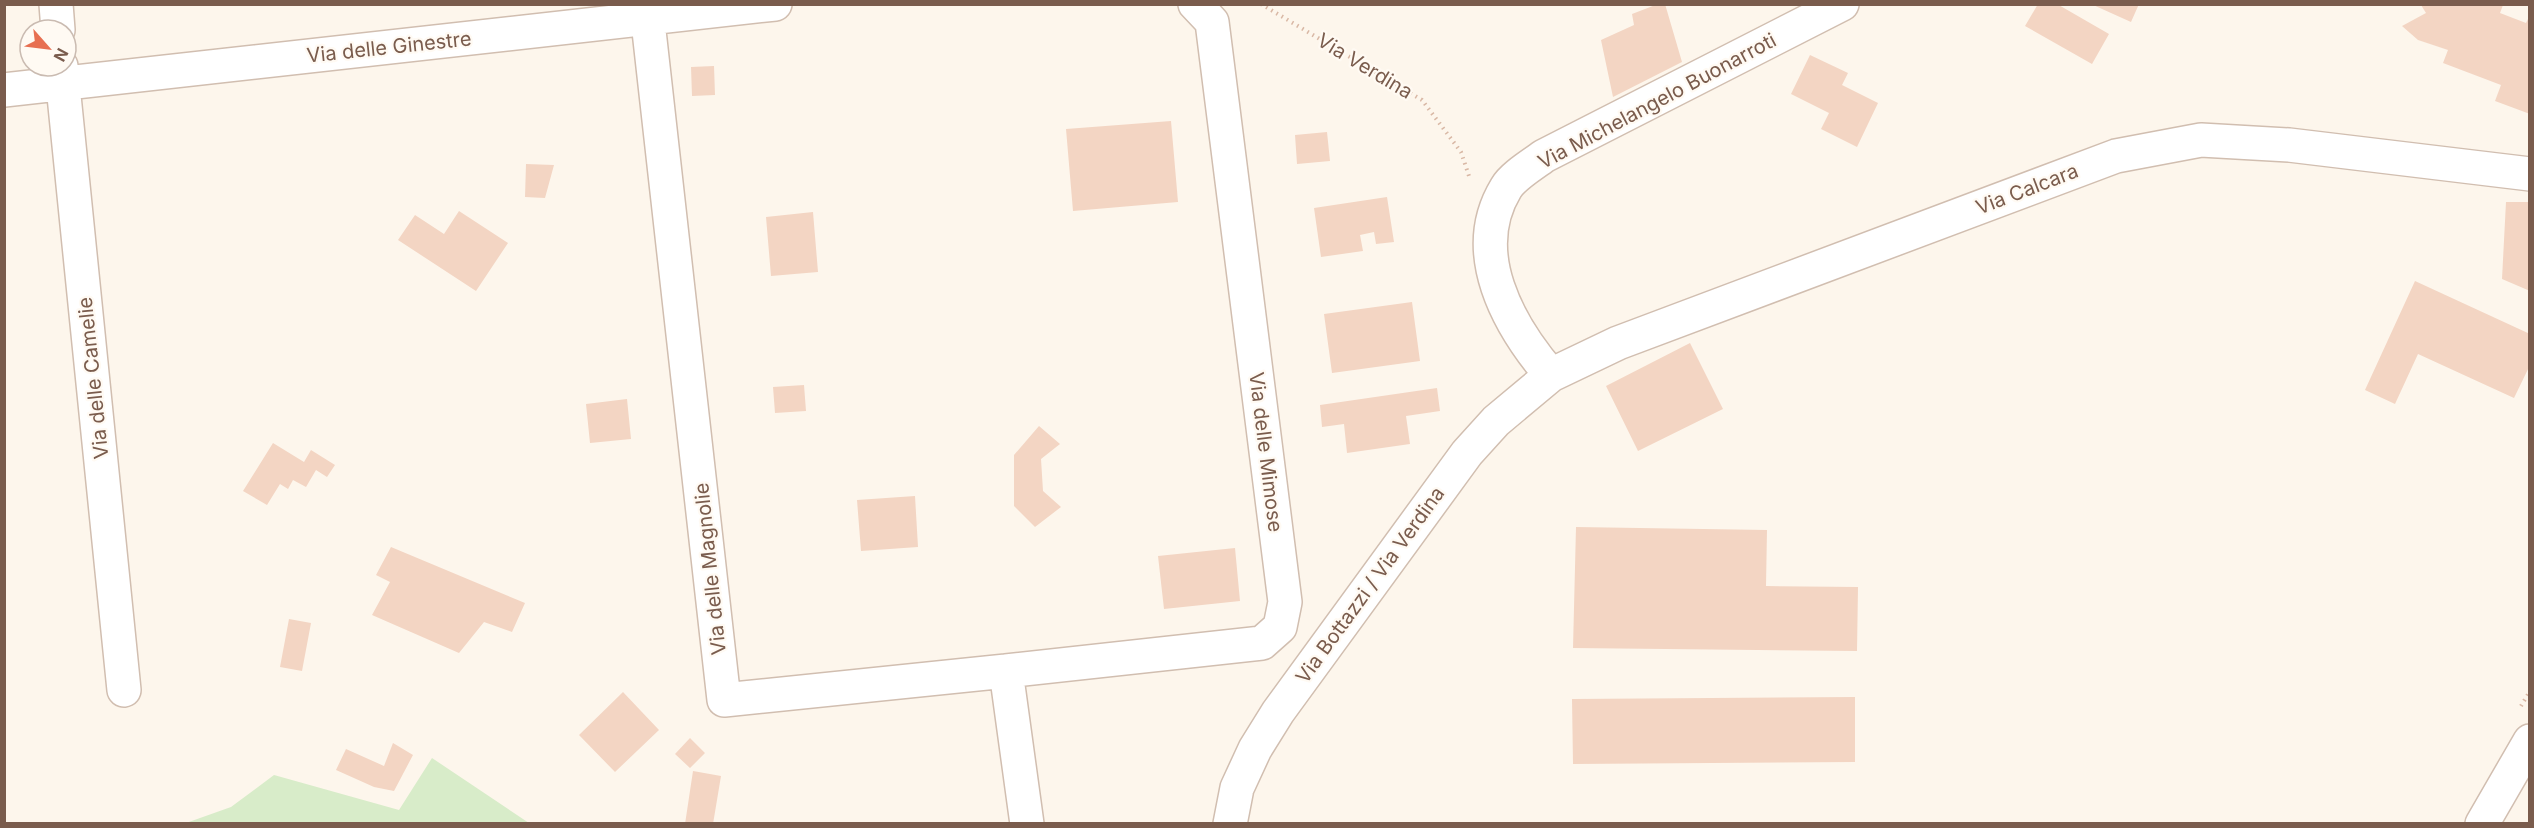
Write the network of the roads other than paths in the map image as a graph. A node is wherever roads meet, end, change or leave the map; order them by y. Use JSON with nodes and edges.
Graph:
{"nodes":[{"id":1,"x":774,"y":4,"type":"edge"},
{"id":2,"x":1195,"y":4,"type":"edge"},
{"id":3,"x":1842,"y":4,"type":"edge"},
{"id":4,"x":646,"y":11,"type":"edge"},
{"id":5,"x":78,"y":73,"type":"edge"},
{"id":6,"x":50,"y":78,"type":"edge"},
{"id":7,"x":62,"y":78,"type":"edge"},
{"id":8,"x":4,"y":90,"type":"edge"},
{"id":9,"x":2529,"y":174,"type":"edge"},
{"id":10,"x":1551,"y":375,"type":"junction"},
{"id":11,"x":1006,"y":671,"type":"junction"},
{"id":12,"x":124,"y":690,"type":"dead end"},
{"id":13,"x":2529,"y":741,"type":"edge"},
{"id":14,"x":1027,"y":824,"type":"edge"},
{"id":15,"x":1230,"y":824,"type":"edge"},
{"id":16,"x":2482,"y":824,"type":"edge"}],
"edges":[{"from":1,"to":4,"type":"street","name":"Via delle Ginestre"},
{"from":2,"to":11,"type":"street","name":"Via delle Mimose"},
{"from":3,"to":10,"type":"street","name":"Via Michelangelo Buonarroti"},
{"from":4,"to":5,"type":"street","name":"Via delle Ginestre"},
{"from":4,"to":11,"type":"street","name":"Via delle Magnolie"},
{"from":6,"to":8,"type":"street","name":"Via delle Ginestre"},
{"from":7,"to":12,"type":"street","name":"Via delle Camelie"},
{"from":9,"to":10,"type":"street","name":"Via Calcara"},
{"from":10,"to":15,"type":"street","name":"Via Bottazzi / Via Verdina"},
{"from":11,"to":14,"type":"street"},
{"from":13,"to":16,"type":"street"}]}
